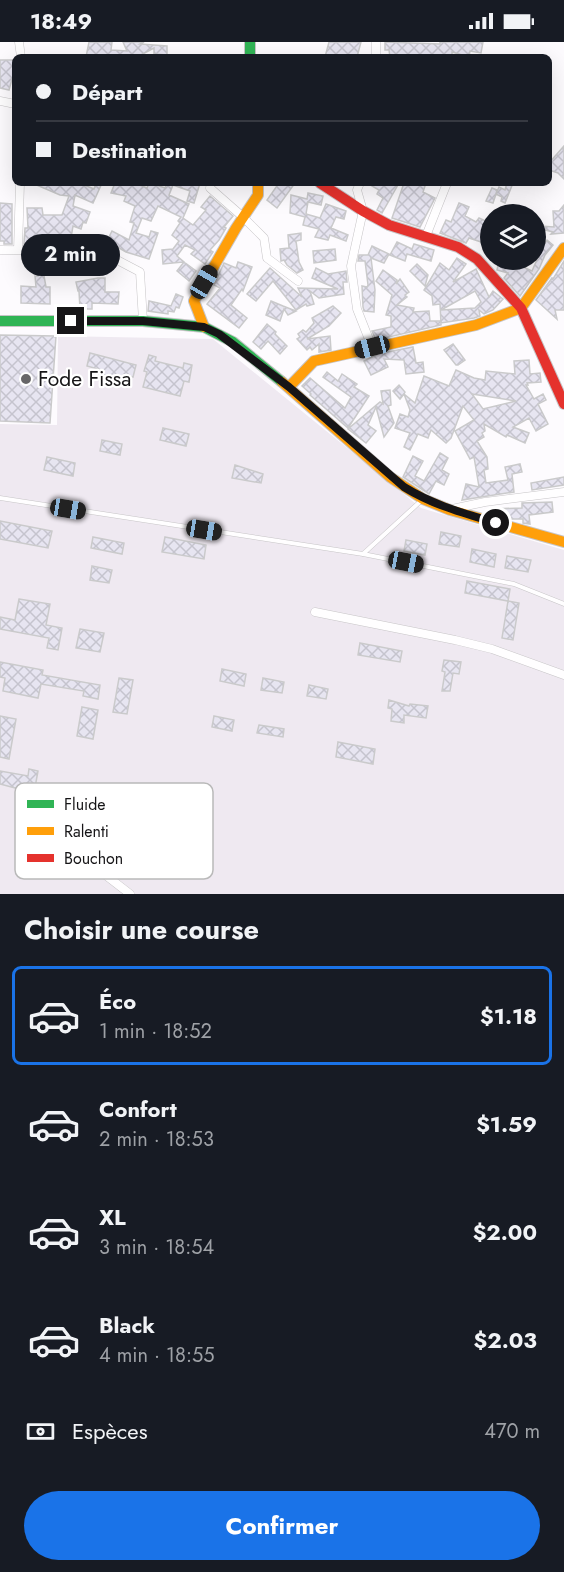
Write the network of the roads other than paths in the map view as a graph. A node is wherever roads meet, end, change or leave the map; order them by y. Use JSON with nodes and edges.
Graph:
{"nodes":[{"id":1,"x":20,"y":186,"type":"edge"},
{"id":2,"x":258,"y":186,"type":"edge"},
{"id":3,"x":324,"y":186,"type":"edge"},
{"id":4,"x":359,"y":186,"type":"edge"},
{"id":5,"x":446,"y":186,"type":"edge"},
{"id":6,"x":210,"y":188,"type":"dead end"},
{"id":7,"x":363,"y":212,"type":"junction"},
{"id":8,"x":243,"y":217,"type":"junction"},
{"id":9,"x":426,"y":237,"type":"junction"},
{"id":10,"x":564,"y":248,"type":"edge"},
{"id":11,"x":0,"y":250,"type":"edge"},
{"id":12,"x":18,"y":250,"type":"junction"},
{"id":13,"x":298,"y":281,"type":"dead end"},
{"id":14,"x":521,"y":308,"type":"junction"},
{"id":15,"x":0,"y":321,"type":"edge"},
{"id":16,"x":143,"y":321,"type":"junction"},
{"id":17,"x":204,"y":327,"type":"junction"},
{"id":18,"x":372,"y":347,"type":"junction"},
{"id":19,"x":289,"y":387,"type":"junction"},
{"id":20,"x":564,"y":404,"type":"edge"},
{"id":21,"x":564,"y":492,"type":"edge"},
{"id":22,"x":0,"y":498,"type":"edge"},
{"id":23,"x":423,"y":499,"type":"junction"},
{"id":24,"x":450,"y":510,"type":"junction"},
{"id":25,"x":564,"y":542,"type":"edge"},
{"id":26,"x":363,"y":554,"type":"junction"},
{"id":27,"x":564,"y":604,"type":"edge"},
{"id":28,"x":315,"y":612,"type":"dead end"},
{"id":29,"x":564,"y":675,"type":"edge"},
{"id":30,"x":111,"y":879,"type":"edge"},
{"id":31,"x":130,"y":894,"type":"edge"}],
"edges":[{"from":1,"to":12,"type":"street"},
{"from":2,"to":8,"type":"street"},
{"from":3,"to":7,"type":"street"},
{"from":4,"to":7,"type":"street"},
{"from":5,"to":9,"type":"street"},
{"from":6,"to":8,"type":"street"},
{"from":7,"to":9,"type":"street"},
{"from":7,"to":18,"type":"street"},
{"from":8,"to":13,"type":"street"},
{"from":8,"to":17,"type":"street"},
{"from":9,"to":14,"type":"street"},
{"from":10,"to":14,"type":"street"},
{"from":11,"to":12,"type":"street"},
{"from":12,"to":16,"type":"street"},
{"from":14,"to":18,"type":"street"},
{"from":14,"to":20,"type":"street"},
{"from":15,"to":16,"type":"street"},
{"from":16,"to":17,"type":"street"},
{"from":17,"to":19,"type":"street"},
{"from":18,"to":19,"type":"street"},
{"from":19,"to":23,"type":"street"},
{"from":21,"to":24,"type":"street"},
{"from":22,"to":26,"type":"lane"},
{"from":23,"to":24,"type":"street"},
{"from":23,"to":26,"type":"lane"},
{"from":24,"to":25,"type":"street"},
{"from":26,"to":27,"type":"lane"},
{"from":28,"to":29,"type":"street"},
{"from":30,"to":31,"type":"street"}]}
